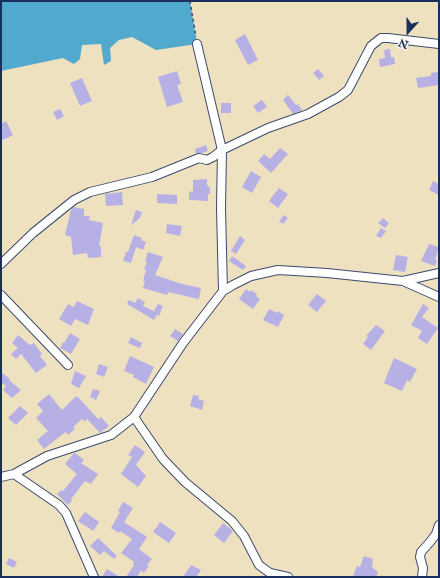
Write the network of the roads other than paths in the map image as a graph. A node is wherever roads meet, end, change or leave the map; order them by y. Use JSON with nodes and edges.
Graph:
{"nodes":[{"id":1,"x":197,"y":44,"type":"road end"},
{"id":2,"x":439,"y":44,"type":"edge"},
{"id":3,"x":222,"y":150,"type":"junction"},
{"id":4,"x":1,"y":264,"type":"edge"},
{"id":5,"x":439,"y":273,"type":"edge"},
{"id":6,"x":403,"y":281,"type":"junction"},
{"id":7,"x":223,"y":291,"type":"junction"},
{"id":8,"x":1,"y":295,"type":"edge"},
{"id":9,"x":439,"y":297,"type":"edge"},
{"id":10,"x":68,"y":365,"type":"dead end"},
{"id":11,"x":134,"y":417,"type":"junction"},
{"id":12,"x":14,"y":474,"type":"junction"},
{"id":13,"x":1,"y":477,"type":"edge"},
{"id":14,"x":439,"y":525,"type":"edge"},
{"id":15,"x":269,"y":575,"type":"edge"},
{"id":16,"x":94,"y":577,"type":"edge"},
{"id":17,"x":288,"y":577,"type":"edge"},
{"id":18,"x":422,"y":577,"type":"edge"}],
"edges":[{"from":1,"to":3,"type":"street"},
{"from":2,"to":3,"type":"street"},
{"from":3,"to":4,"type":"street"},
{"from":3,"to":7,"type":"street"},
{"from":5,"to":6,"type":"street"},
{"from":6,"to":7,"type":"street"},
{"from":6,"to":9,"type":"street"},
{"from":7,"to":11,"type":"street"},
{"from":8,"to":10,"type":"street"},
{"from":11,"to":12,"type":"street"},
{"from":11,"to":15,"type":"street"},
{"from":12,"to":13,"type":"street"},
{"from":12,"to":16,"type":"street"},
{"from":14,"to":18,"type":"street"},
{"from":15,"to":17,"type":"street"}]}
